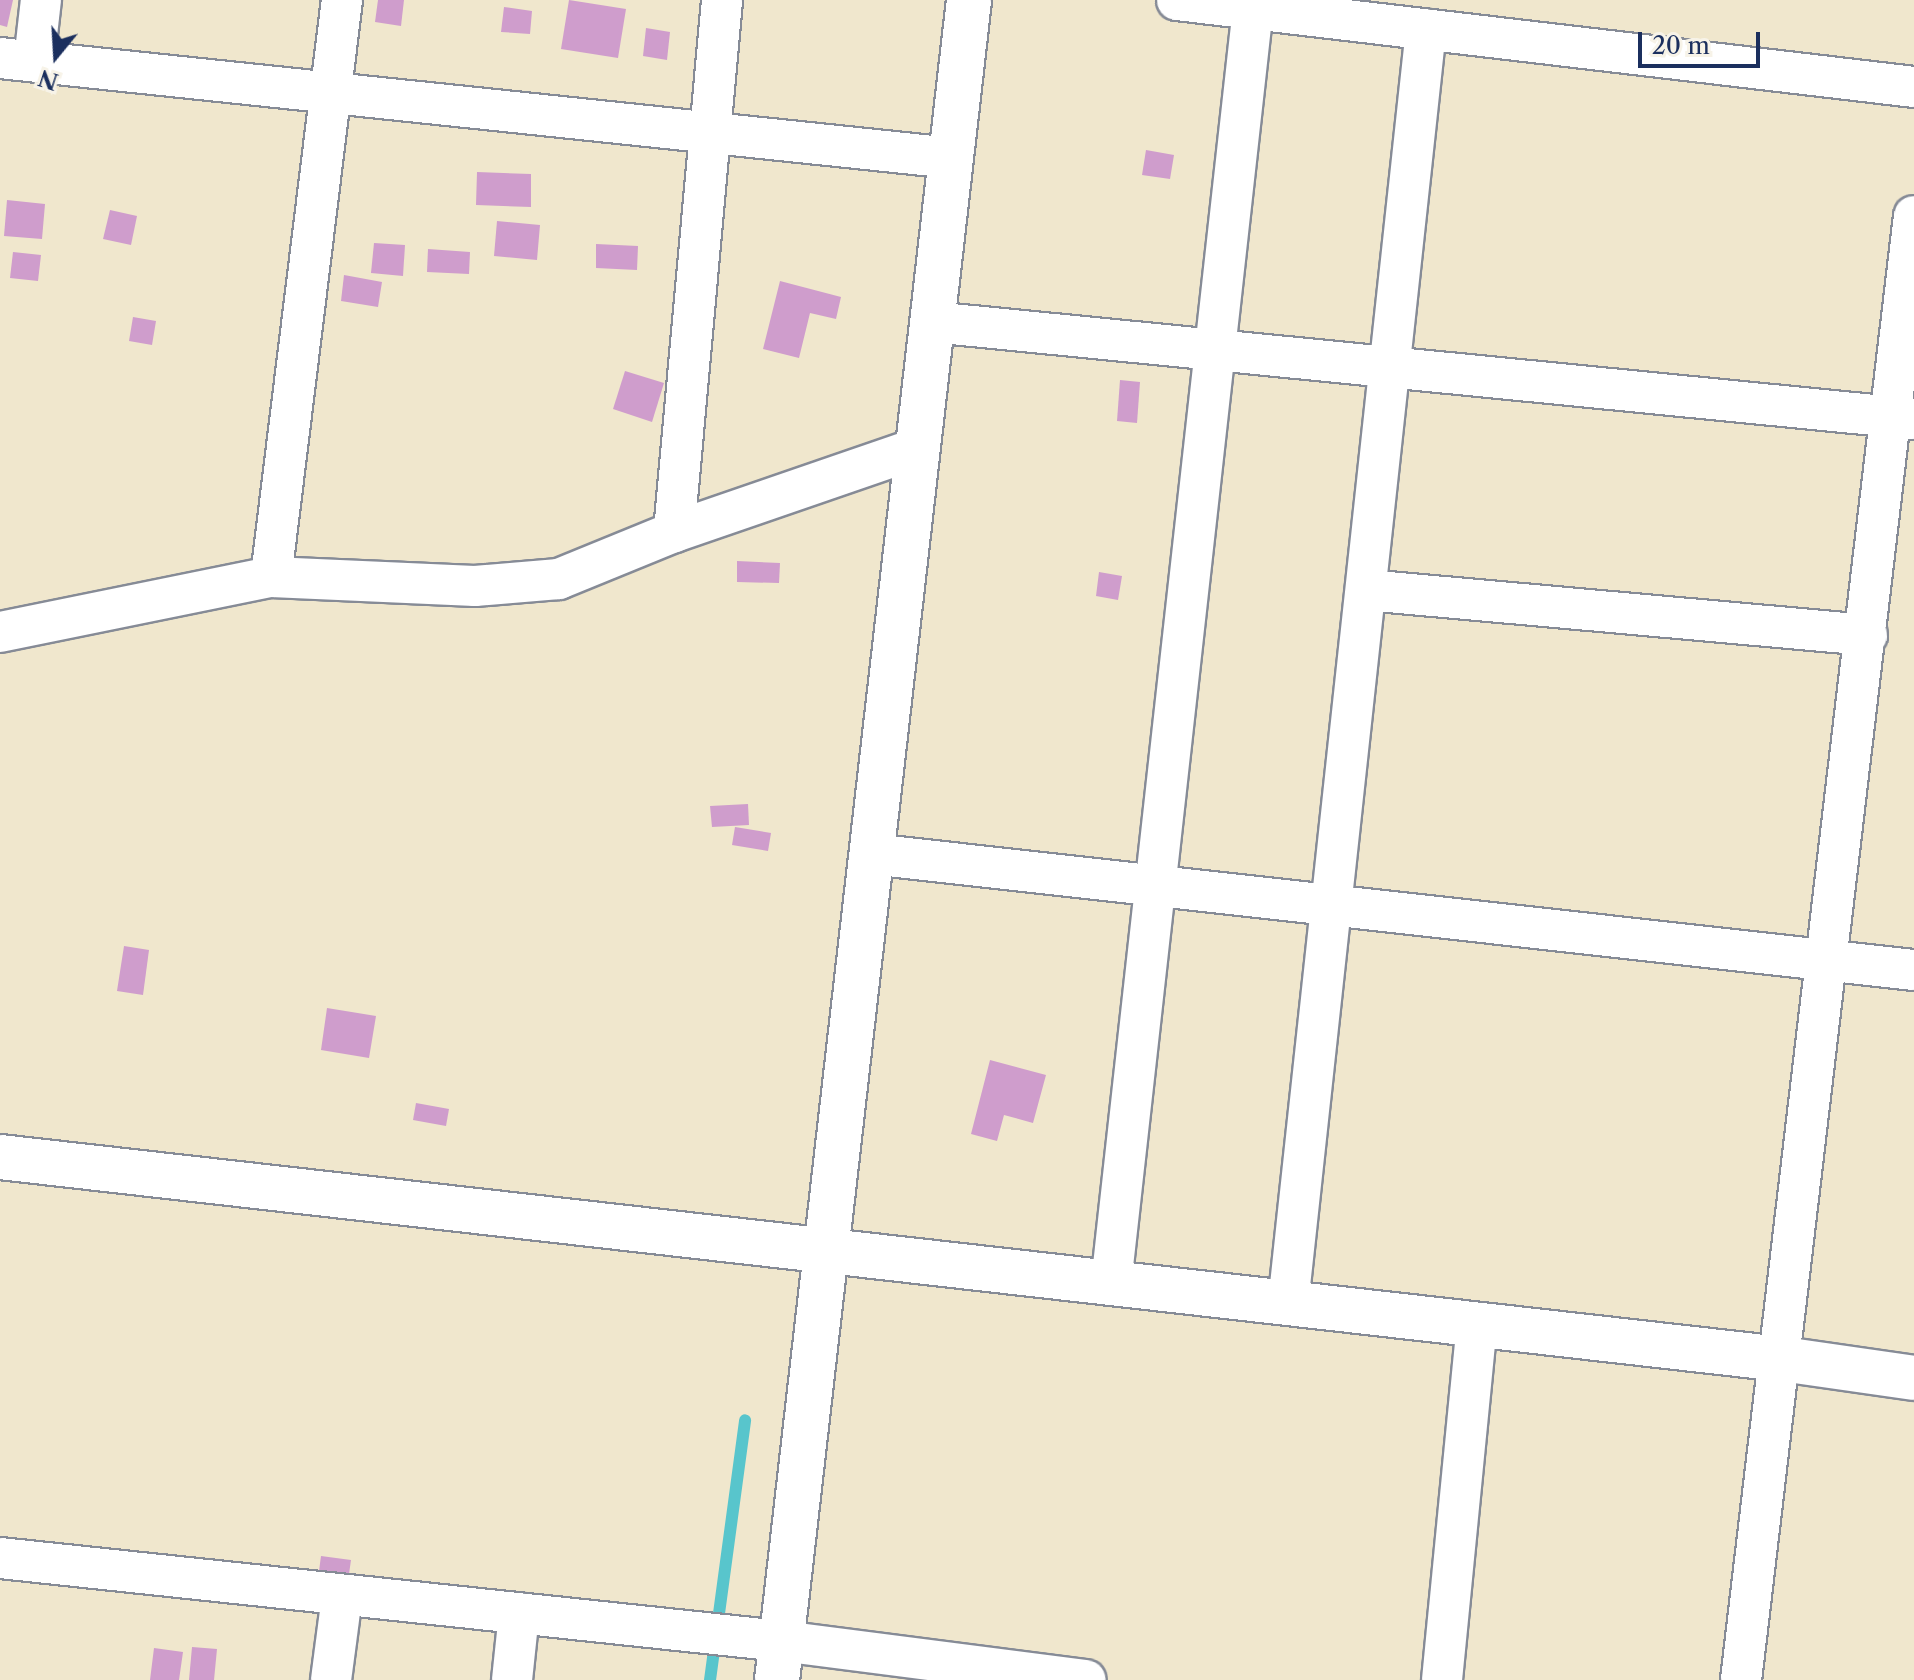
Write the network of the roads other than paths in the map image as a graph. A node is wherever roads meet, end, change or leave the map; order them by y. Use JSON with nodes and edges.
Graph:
{"nodes":[{"id":1,"x":41,"y":0,"type":"edge"},
{"id":2,"x":342,"y":0,"type":"edge"},
{"id":3,"x":722,"y":0,"type":"edge"},
{"id":4,"x":969,"y":0,"type":"edge"},
{"id":5,"x":1177,"y":0,"type":"edge"},
{"id":6,"x":1253,"y":4,"type":"edge"},
{"id":7,"x":1426,"y":29,"type":"junction"},
{"id":8,"x":17,"y":59,"type":"edge"},
{"id":9,"x":1914,"y":87,"type":"edge"},
{"id":10,"x":332,"y":94,"type":"junction"},
{"id":11,"x":707,"y":132,"type":"junction"},
{"id":12,"x":951,"y":158,"type":"junction"},
{"id":13,"x":1914,"y":216,"type":"edge"},
{"id":14,"x":932,"y":322,"type":"junction"},
{"id":15,"x":1215,"y":351,"type":"junction"},
{"id":16,"x":1389,"y":368,"type":"junction"},
{"id":17,"x":1903,"y":418,"type":"edge"},
{"id":18,"x":918,"y":448,"type":"junction"},
{"id":19,"x":674,"y":532,"type":"junction"},
{"id":20,"x":271,"y":577,"type":"junction"},
{"id":21,"x":1366,"y":590,"type":"junction"},
{"id":22,"x":0,"y":632,"type":"edge"},
{"id":23,"x":1867,"y":635,"type":"junction"},
{"id":24,"x":871,"y":854,"type":"junction"},
{"id":25,"x":1155,"y":886,"type":"junction"},
{"id":26,"x":1332,"y":906,"type":"junction"},
{"id":27,"x":1828,"y":960,"type":"junction"},
{"id":28,"x":1914,"y":970,"type":"edge"},
{"id":29,"x":0,"y":1157,"type":"edge"},
{"id":30,"x":826,"y":1251,"type":"junction"},
{"id":31,"x":1111,"y":1284,"type":"junction"},
{"id":32,"x":1288,"y":1304,"type":"junction"},
{"id":33,"x":1477,"y":1325,"type":"junction"},
{"id":34,"x":1782,"y":1359,"type":"junction"},
{"id":35,"x":1914,"y":1378,"type":"edge"},
{"id":36,"x":0,"y":1558,"type":"edge"},
{"id":37,"x":342,"y":1597,"type":"junction"},
{"id":38,"x":519,"y":1613,"type":"junction"},
{"id":39,"x":779,"y":1661,"type":"edge"},
{"id":40,"x":1073,"y":1679,"type":"edge"},
{"id":41,"x":331,"y":1680,"type":"edge"},
{"id":42,"x":512,"y":1680,"type":"edge"},
{"id":43,"x":1442,"y":1680,"type":"edge"},
{"id":44,"x":1741,"y":1680,"type":"edge"}],
"edges":[{"from":1,"to":8,"type":"street"},
{"from":2,"to":10,"type":"street"},
{"from":3,"to":11,"type":"street"},
{"from":4,"to":12,"type":"street"},
{"from":5,"to":6,"type":"street"},
{"from":6,"to":7,"type":"street"},
{"from":6,"to":15,"type":"street"},
{"from":7,"to":9,"type":"street"},
{"from":7,"to":16,"type":"street"},
{"from":8,"to":10,"type":"street"},
{"from":10,"to":11,"type":"street"},
{"from":10,"to":20,"type":"street"},
{"from":11,"to":12,"type":"street"},
{"from":11,"to":19,"type":"street"},
{"from":12,"to":14,"type":"street"},
{"from":13,"to":17,"type":"street"},
{"from":14,"to":15,"type":"street"},
{"from":14,"to":18,"type":"street"},
{"from":15,"to":16,"type":"street"},
{"from":15,"to":25,"type":"street"},
{"from":16,"to":17,"type":"street"},
{"from":16,"to":21,"type":"street"},
{"from":17,"to":23,"type":"street"},
{"from":18,"to":19,"type":"street"},
{"from":18,"to":24,"type":"street"},
{"from":19,"to":20,"type":"street"},
{"from":20,"to":22,"type":"street"},
{"from":21,"to":23,"type":"street"},
{"from":21,"to":26,"type":"street"},
{"from":23,"to":27,"type":"street"},
{"from":24,"to":25,"type":"street"},
{"from":24,"to":30,"type":"street"},
{"from":25,"to":26,"type":"street"},
{"from":25,"to":31,"type":"street"},
{"from":26,"to":27,"type":"street"},
{"from":26,"to":32,"type":"street"},
{"from":27,"to":28,"type":"street"},
{"from":27,"to":34,"type":"street"},
{"from":29,"to":30,"type":"street"},
{"from":30,"to":31,"type":"street"},
{"from":30,"to":39,"type":"street"},
{"from":31,"to":32,"type":"street"},
{"from":32,"to":33,"type":"street"},
{"from":33,"to":34,"type":"street"},
{"from":33,"to":43,"type":"street"},
{"from":34,"to":35,"type":"street"},
{"from":34,"to":44,"type":"street"},
{"from":36,"to":37,"type":"street"},
{"from":37,"to":38,"type":"street"},
{"from":37,"to":41,"type":"street"},
{"from":38,"to":39,"type":"street"},
{"from":38,"to":42,"type":"street"},
{"from":39,"to":40,"type":"street"}]}
